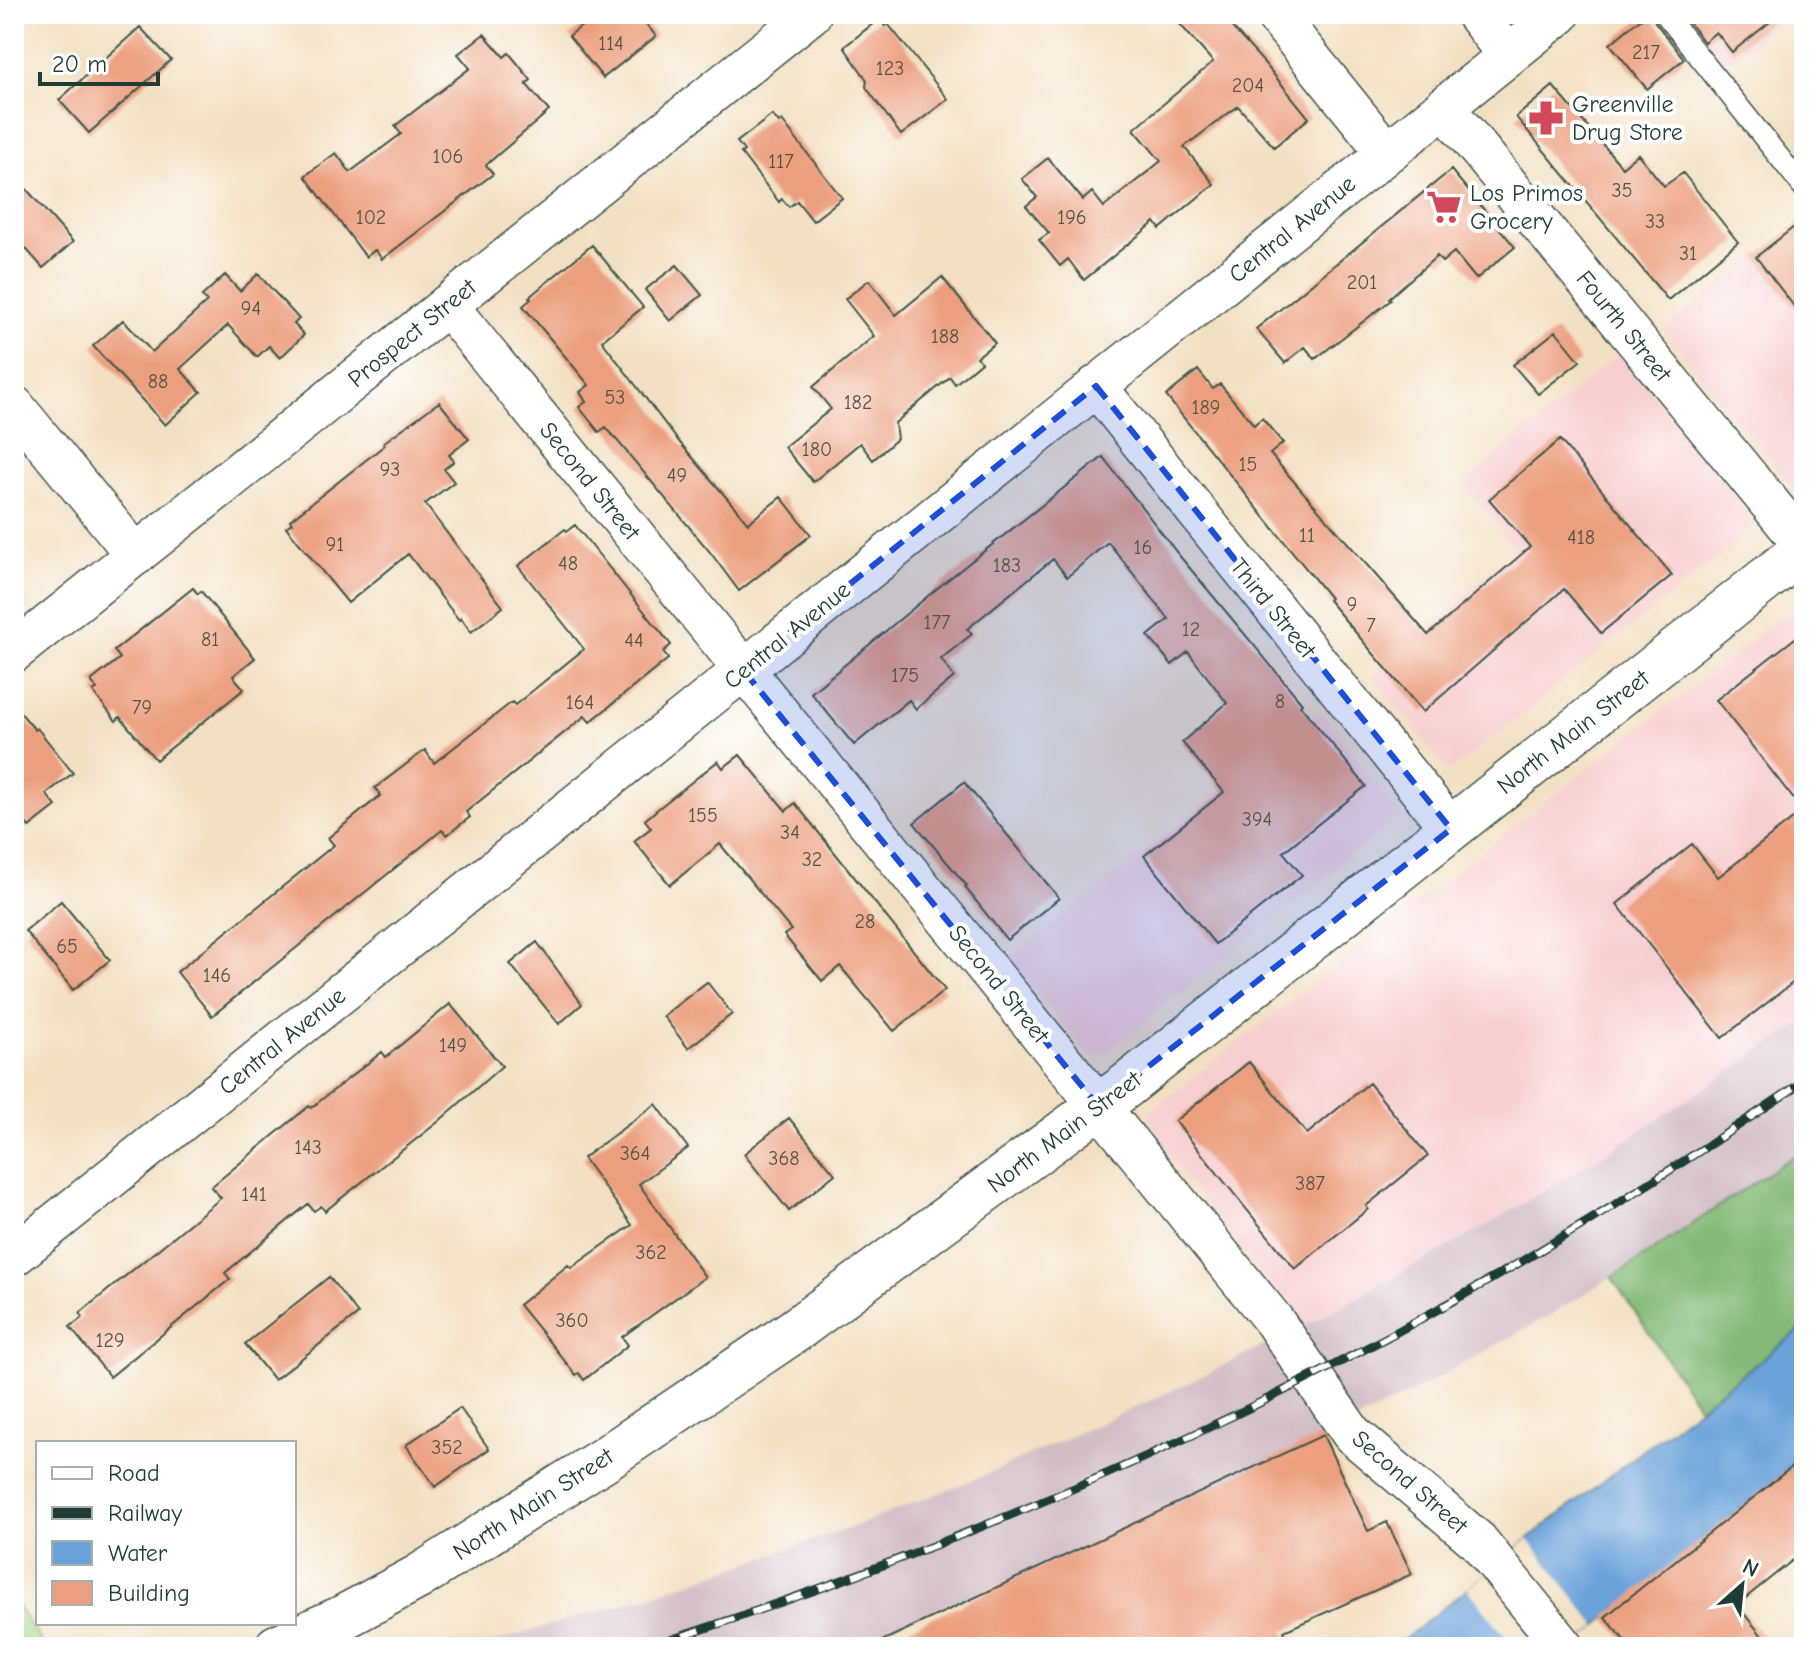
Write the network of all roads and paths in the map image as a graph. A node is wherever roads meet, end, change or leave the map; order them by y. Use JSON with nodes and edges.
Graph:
{"nodes":[{"id":1,"x":811,"y":14,"type":"edge"},
{"id":2,"x":1275,"y":14,"type":"edge"},
{"id":3,"x":1476,"y":14,"type":"edge"},
{"id":4,"x":1560,"y":14,"type":"edge"},
{"id":5,"x":1665,"y":14,"type":"edge"},
{"id":6,"x":1508,"y":56,"type":"junction"},
{"id":7,"x":1444,"y":107,"type":"junction"},
{"id":8,"x":1387,"y":153,"type":"junction"},
{"id":9,"x":1804,"y":188,"type":"edge"},
{"id":10,"x":447,"y":305,"type":"junction"},
{"id":11,"x":1096,"y":386,"type":"junction"},
{"id":12,"x":14,"y":406,"type":"edge"},
{"id":13,"x":1804,"y":547,"type":"edge"},
{"id":14,"x":136,"y":555,"type":"junction"},
{"id":15,"x":14,"y":652,"type":"edge"},
{"id":16,"x":743,"y":670,"type":"junction"},
{"id":17,"x":1451,"y":829,"type":"junction"},
{"id":18,"x":1098,"y":1106,"type":"junction"},
{"id":19,"x":14,"y":1256,"type":"edge"},
{"id":20,"x":277,"y":1647,"type":"edge"},
{"id":21,"x":1564,"y":1647,"type":"edge"}],
"edges":[{"from":1,"to":10,"type":"street","name":"Prospect Street"},
{"from":2,"to":8,"type":"street"},
{"from":3,"to":6,"type":"street"},
{"from":4,"to":6,"type":"street","name":"Central Avenue"},
{"from":5,"to":9,"type":"lane"},
{"from":6,"to":7,"type":"street","name":"Central Avenue"},
{"from":7,"to":8,"type":"street","name":"Central Avenue"},
{"from":7,"to":13,"type":"street","name":"Fourth Street"},
{"from":8,"to":11,"type":"street","name":"Central Avenue"},
{"from":10,"to":14,"type":"street","name":"Prospect Street"},
{"from":10,"to":16,"type":"street","name":"Second Street"},
{"from":11,"to":16,"type":"street","name":"Central Avenue"},
{"from":11,"to":17,"type":"street","name":"Third Street"},
{"from":12,"to":14,"type":"street"},
{"from":13,"to":17,"type":"main road","name":"North Main Street"},
{"from":14,"to":15,"type":"street","name":"Prospect Street"},
{"from":16,"to":18,"type":"street","name":"Second Street"},
{"from":16,"to":19,"type":"street","name":"Central Avenue"},
{"from":17,"to":18,"type":"main road","name":"North Main Street"},
{"from":18,"to":20,"type":"main road","name":"North Main Street"},
{"from":18,"to":21,"type":"street","name":"Second Street"}]}
